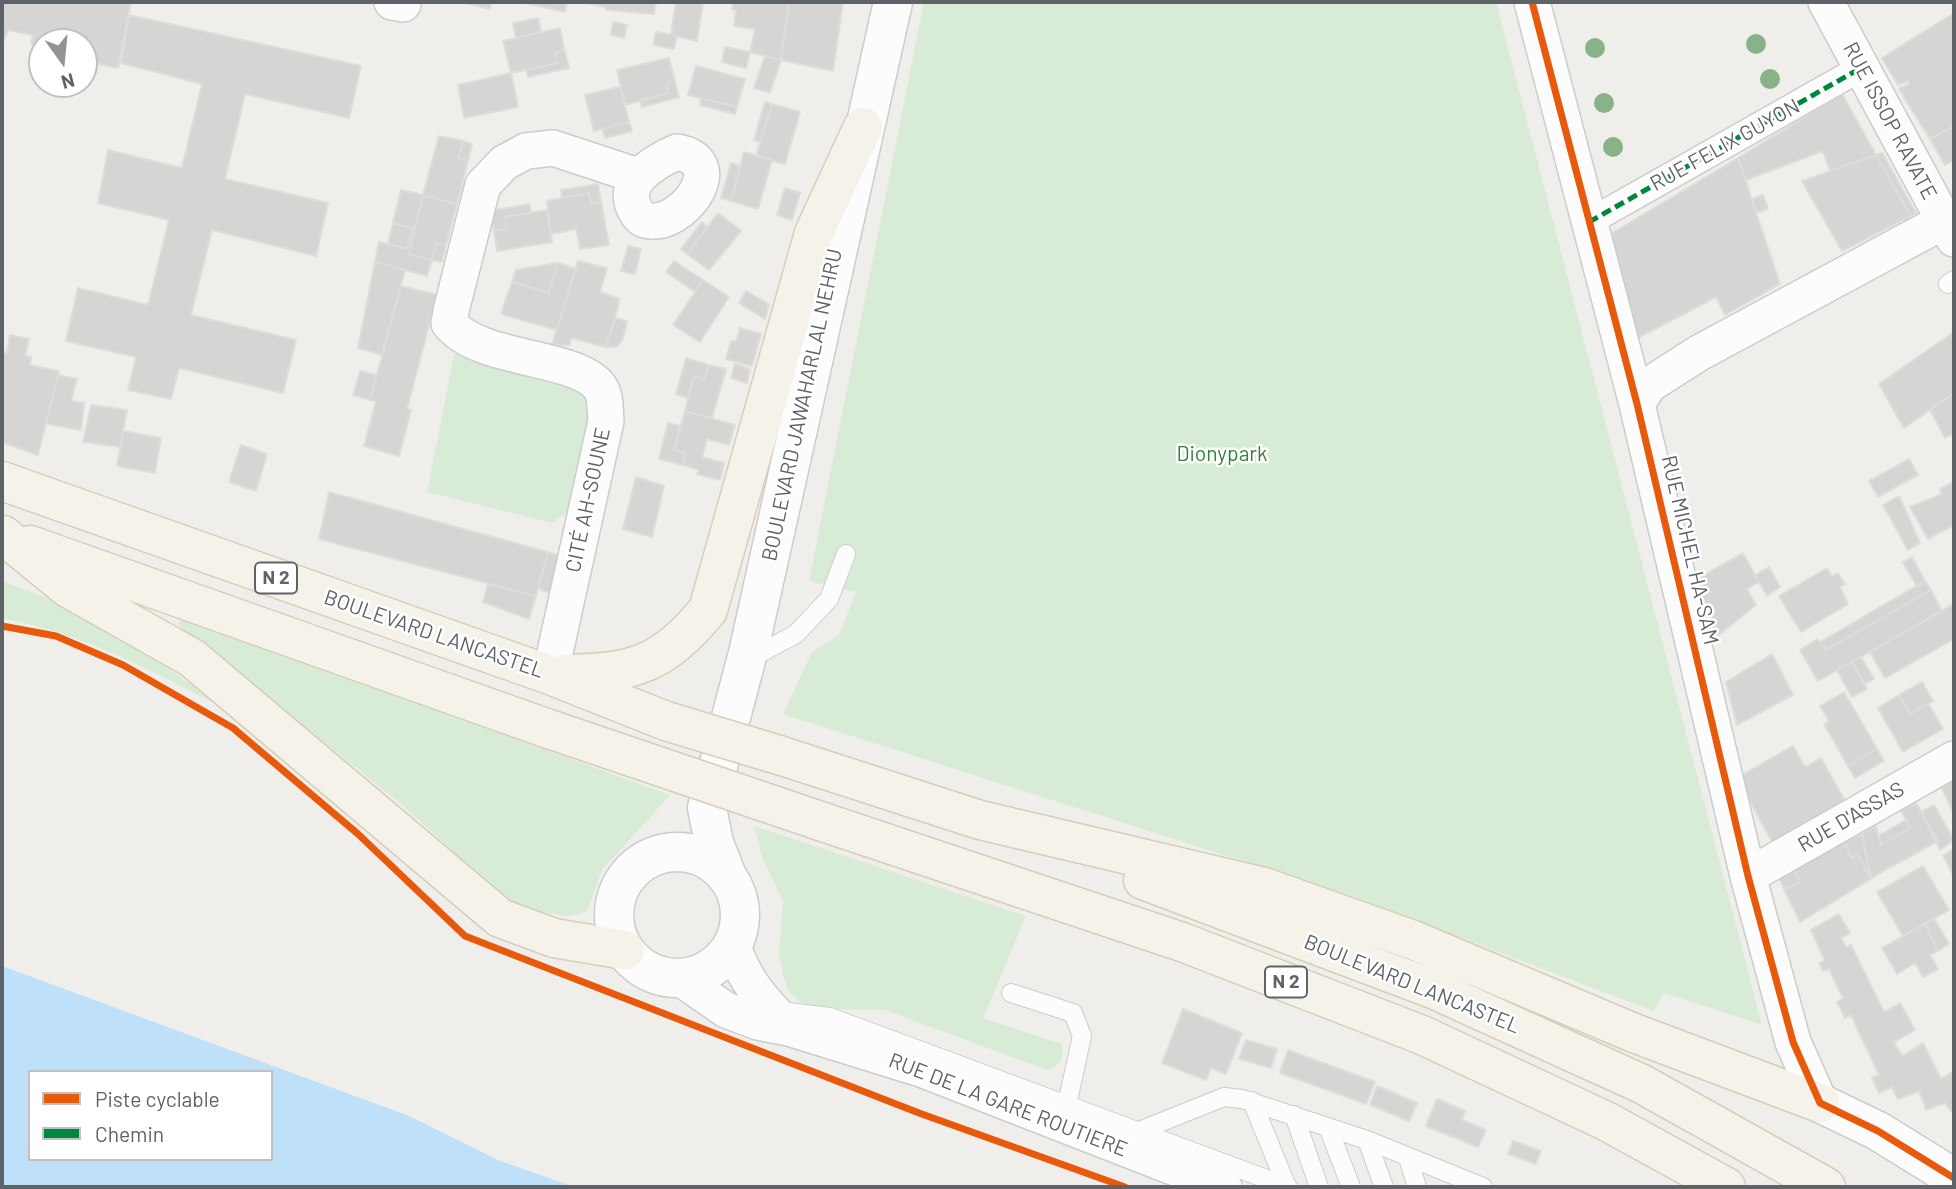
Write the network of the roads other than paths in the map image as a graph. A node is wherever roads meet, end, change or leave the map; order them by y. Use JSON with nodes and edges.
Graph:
{"nodes":[{"id":1,"x":893,"y":2,"type":"edge"},
{"id":2,"x":1532,"y":2,"type":"edge"},
{"id":3,"x":1826,"y":2,"type":"edge"},
{"id":4,"x":1861,"y":68,"type":"junction"},
{"id":5,"x":863,"y":127,"type":"junction"},
{"id":6,"x":638,"y":176,"type":"dead end"},
{"id":7,"x":1589,"y":222,"type":"junction"},
{"id":8,"x":1949,"y":230,"type":"edge"},
{"id":9,"x":1637,"y":404,"type":"junction"},
{"id":10,"x":2,"y":481,"type":"edge"},
{"id":11,"x":2,"y":535,"type":"edge"},
{"id":12,"x":846,"y":554,"type":"dead end"},
{"id":13,"x":746,"y":661,"type":"junction"},
{"id":14,"x":550,"y":675,"type":"junction"},
{"id":15,"x":1954,"y":759,"type":"edge"},
{"id":16,"x":706,"y":808,"type":"junction"},
{"id":17,"x":980,"y":820,"type":"junction"},
{"id":18,"x":662,"y":854,"type":"junction"},
{"id":19,"x":727,"y":876,"type":"junction"},
{"id":20,"x":1748,"y":876,"type":"junction"},
{"id":21,"x":733,"y":945,"type":"junction"},
{"id":22,"x":625,"y":950,"type":"junction"},
{"id":23,"x":680,"y":978,"type":"junction"},
{"id":24,"x":1011,"y":993,"type":"dead end"},
{"id":25,"x":781,"y":1019,"type":"junction"},
{"id":26,"x":1252,"y":1101,"type":"junction"},
{"id":27,"x":1820,"y":1103,"type":"junction"},
{"id":28,"x":1065,"y":1114,"type":"junction"},
{"id":29,"x":1294,"y":1115,"type":"junction"},
{"id":30,"x":1328,"y":1127,"type":"junction"},
{"id":31,"x":1367,"y":1140,"type":"junction"},
{"id":32,"x":1135,"y":1141,"type":"junction"},
{"id":33,"x":1408,"y":1158,"type":"junction"},
{"id":34,"x":1954,"y":1178,"type":"edge"},
{"id":35,"x":1448,"y":1179,"type":"edge"},
{"id":36,"x":1954,"y":1183,"type":"edge"},
{"id":37,"x":1224,"y":1187,"type":"edge"},
{"id":38,"x":1288,"y":1187,"type":"edge"},
{"id":39,"x":1319,"y":1187,"type":"edge"},
{"id":40,"x":1351,"y":1187,"type":"edge"},
{"id":41,"x":1384,"y":1187,"type":"edge"},
{"id":42,"x":1417,"y":1187,"type":"edge"},
{"id":43,"x":1483,"y":1187,"type":"edge"},
{"id":44,"x":1726,"y":1187,"type":"edge"},
{"id":45,"x":1826,"y":1187,"type":"edge"},
{"id":46,"x":1947,"y":1187,"type":"edge"}],
"edges":[{"from":1,"to":5,"type":"street","name":"BOULEVARD JAWAHARLAL NEHRU"},
{"from":2,"to":7,"type":"street","name":"RUE MICHEL HA-SAM"},
{"from":3,"to":4,"type":"street","name":"RUE ISSOP RAVATE"},
{"from":4,"to":7,"type":"street","name":"RUE FELIX GUYON"},
{"from":4,"to":8,"type":"street","name":"RUE ISSOP RAVATE"},
{"from":5,"to":13,"type":"street","name":"BOULEVARD JAWAHARLAL NEHRU"},
{"from":5,"to":14,"type":"main road"},
{"from":6,"to":14,"type":"street","name":"CITÉ AH-SOUNE"},
{"from":7,"to":9,"type":"street","name":"RUE MICHEL HA-SAM"},
{"from":8,"to":9,"type":"street"},
{"from":9,"to":20,"type":"street","name":"RUE MICHEL HA-SAM"},
{"from":10,"to":14,"type":"main road","name":"BOULEVARD LANCASTEL","number":"N 2"},
{"from":11,"to":22,"type":"main road"},
{"from":11,"to":44,"type":"main road","number":"N 2","bridge":true},
{"from":12,"to":13,"type":"lane"},
{"from":13,"to":16,"type":"street","name":"BOULEVARD JAWAHARLAL NEHRU"},
{"from":14,"to":17,"type":"main road","name":"BOULEVARD LANCASTEL","number":"N 2","bridge":true},
{"from":15,"to":20,"type":"street","name":"RUE D'ASSAS"},
{"from":16,"to":18,"type":"street","name":"BOULEVARD JAWAHARLAL NEHRU"},
{"from":16,"to":19,"type":"street","name":"BOULEVARD JAWAHARLAL NEHRU"},
{"from":17,"to":27,"type":"main road"},
{"from":17,"to":45,"type":"main road","name":"BOULEVARD LANCASTEL","number":"N 2"},
{"from":18,"to":19,"type":"street"},
{"from":18,"to":22,"type":"street"},
{"from":19,"to":21,"type":"street"},
{"from":20,"to":27,"type":"street","name":"RUE MICHEL HA-SAM"},
{"from":21,"to":23,"type":"street"},
{"from":21,"to":25,"type":"street"},
{"from":22,"to":23,"type":"street"},
{"from":23,"to":25,"type":"street","name":"RUE DE LA GARE ROUTIERE"},
{"from":24,"to":28,"type":"lane"},
{"from":25,"to":28,"type":"street","name":"RUE DE LA GARE ROUTIERE"},
{"from":26,"to":29,"type":"lane"},
{"from":26,"to":32,"type":"lane"},
{"from":26,"to":38,"type":"lane"},
{"from":27,"to":34,"type":"street"},
{"from":28,"to":32,"type":"street","name":"RUE DE LA GARE ROUTIERE"},
{"from":29,"to":30,"type":"lane"},
{"from":29,"to":39,"type":"lane"},
{"from":30,"to":31,"type":"lane"},
{"from":30,"to":40,"type":"lane"},
{"from":31,"to":33,"type":"lane"},
{"from":31,"to":41,"type":"lane"},
{"from":32,"to":37,"type":"street","name":"RUE DE LA GARE ROUTIERE"},
{"from":32,"to":38,"type":"lane"},
{"from":33,"to":35,"type":"lane"},
{"from":33,"to":42,"type":"lane"},
{"from":35,"to":43,"type":"lane"},
{"from":36,"to":46,"type":"street"}]}
